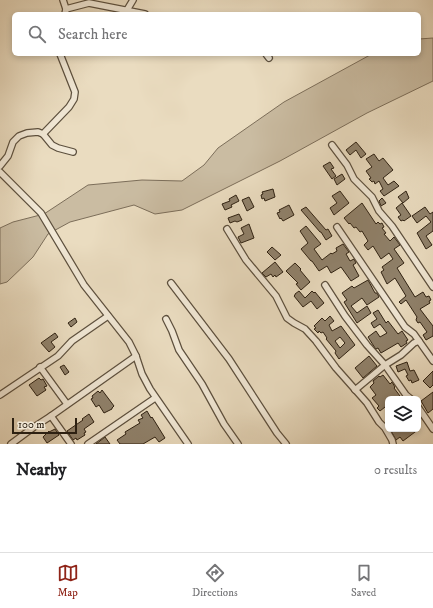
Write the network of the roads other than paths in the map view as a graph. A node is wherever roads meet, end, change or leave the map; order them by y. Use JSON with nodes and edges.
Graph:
{"nodes":[{"id":1,"x":63,"y":0,"type":"edge"},
{"id":2,"x":133,"y":0,"type":"edge"},
{"id":3,"x":127,"y":10,"type":"junction"},
{"id":4,"x":65,"y":11,"type":"edge"},
{"id":5,"x":136,"y":12,"type":"edge"},
{"id":6,"x":61,"y":56,"type":"edge"},
{"id":7,"x":42,"y":134,"type":"junction"},
{"id":8,"x":332,"y":145,"type":"dead end"},
{"id":9,"x":73,"y":152,"type":"dead end"},
{"id":10,"x":0,"y":166,"type":"edge"},
{"id":11,"x":0,"y":172,"type":"edge"},
{"id":12,"x":337,"y":227,"type":"dead end"},
{"id":13,"x":228,"y":229,"type":"dead end"},
{"id":14,"x":171,"y":283,"type":"dead end"},
{"id":15,"x":325,"y":285,"type":"dead end"},
{"id":16,"x":433,"y":287,"type":"edge"},
{"id":17,"x":108,"y":316,"type":"junction"},
{"id":18,"x":166,"y":319,"type":"dead end"},
{"id":19,"x":419,"y":341,"type":"junction"},
{"id":20,"x":136,"y":356,"type":"junction"},
{"id":21,"x":433,"y":361,"type":"edge"},
{"id":22,"x":385,"y":365,"type":"junction"},
{"id":23,"x":40,"y":367,"type":"junction"},
{"id":24,"x":356,"y":390,"type":"junction"},
{"id":25,"x":0,"y":395,"type":"edge"},
{"id":26,"x":407,"y":396,"type":"edge"},
{"id":27,"x":155,"y":398,"type":"junction"},
{"id":28,"x":67,"y":404,"type":"junction"},
{"id":29,"x":421,"y":411,"type":"edge"},
{"id":30,"x":51,"y":416,"type":"junction"},
{"id":31,"x":433,"y":429,"type":"edge"},
{"id":32,"x":11,"y":444,"type":"edge"},
{"id":33,"x":71,"y":444,"type":"edge"},
{"id":34,"x":88,"y":444,"type":"edge"},
{"id":35,"x":188,"y":444,"type":"edge"},
{"id":36,"x":238,"y":444,"type":"edge"},
{"id":37,"x":286,"y":444,"type":"edge"},
{"id":38,"x":393,"y":444,"type":"edge"}],
"edges":[{"from":1,"to":4,"type":"street"},
{"from":2,"to":3,"type":"street"},
{"from":3,"to":4,"type":"street"},
{"from":3,"to":5,"type":"street"},
{"from":6,"to":7,"type":"street"},
{"from":7,"to":9,"type":"street"},
{"from":7,"to":10,"type":"street"},
{"from":8,"to":16,"type":"street"},
{"from":11,"to":17,"type":"street"},
{"from":12,"to":19,"type":"street"},
{"from":13,"to":24,"type":"street"},
{"from":14,"to":37,"type":"street"},
{"from":15,"to":22,"type":"street"},
{"from":17,"to":20,"type":"street"},
{"from":17,"to":23,"type":"street"},
{"from":18,"to":36,"type":"street"},
{"from":19,"to":21,"type":"street"},
{"from":19,"to":22,"type":"street"},
{"from":20,"to":27,"type":"street"},
{"from":20,"to":28,"type":"street"},
{"from":22,"to":24,"type":"street"},
{"from":22,"to":26,"type":"street"},
{"from":23,"to":25,"type":"street"},
{"from":23,"to":28,"type":"street"},
{"from":24,"to":38,"type":"street"},
{"from":27,"to":34,"type":"street"},
{"from":27,"to":35,"type":"street"},
{"from":28,"to":30,"type":"street"},
{"from":29,"to":31,"type":"street"},
{"from":30,"to":32,"type":"street"},
{"from":30,"to":33,"type":"street"}]}
